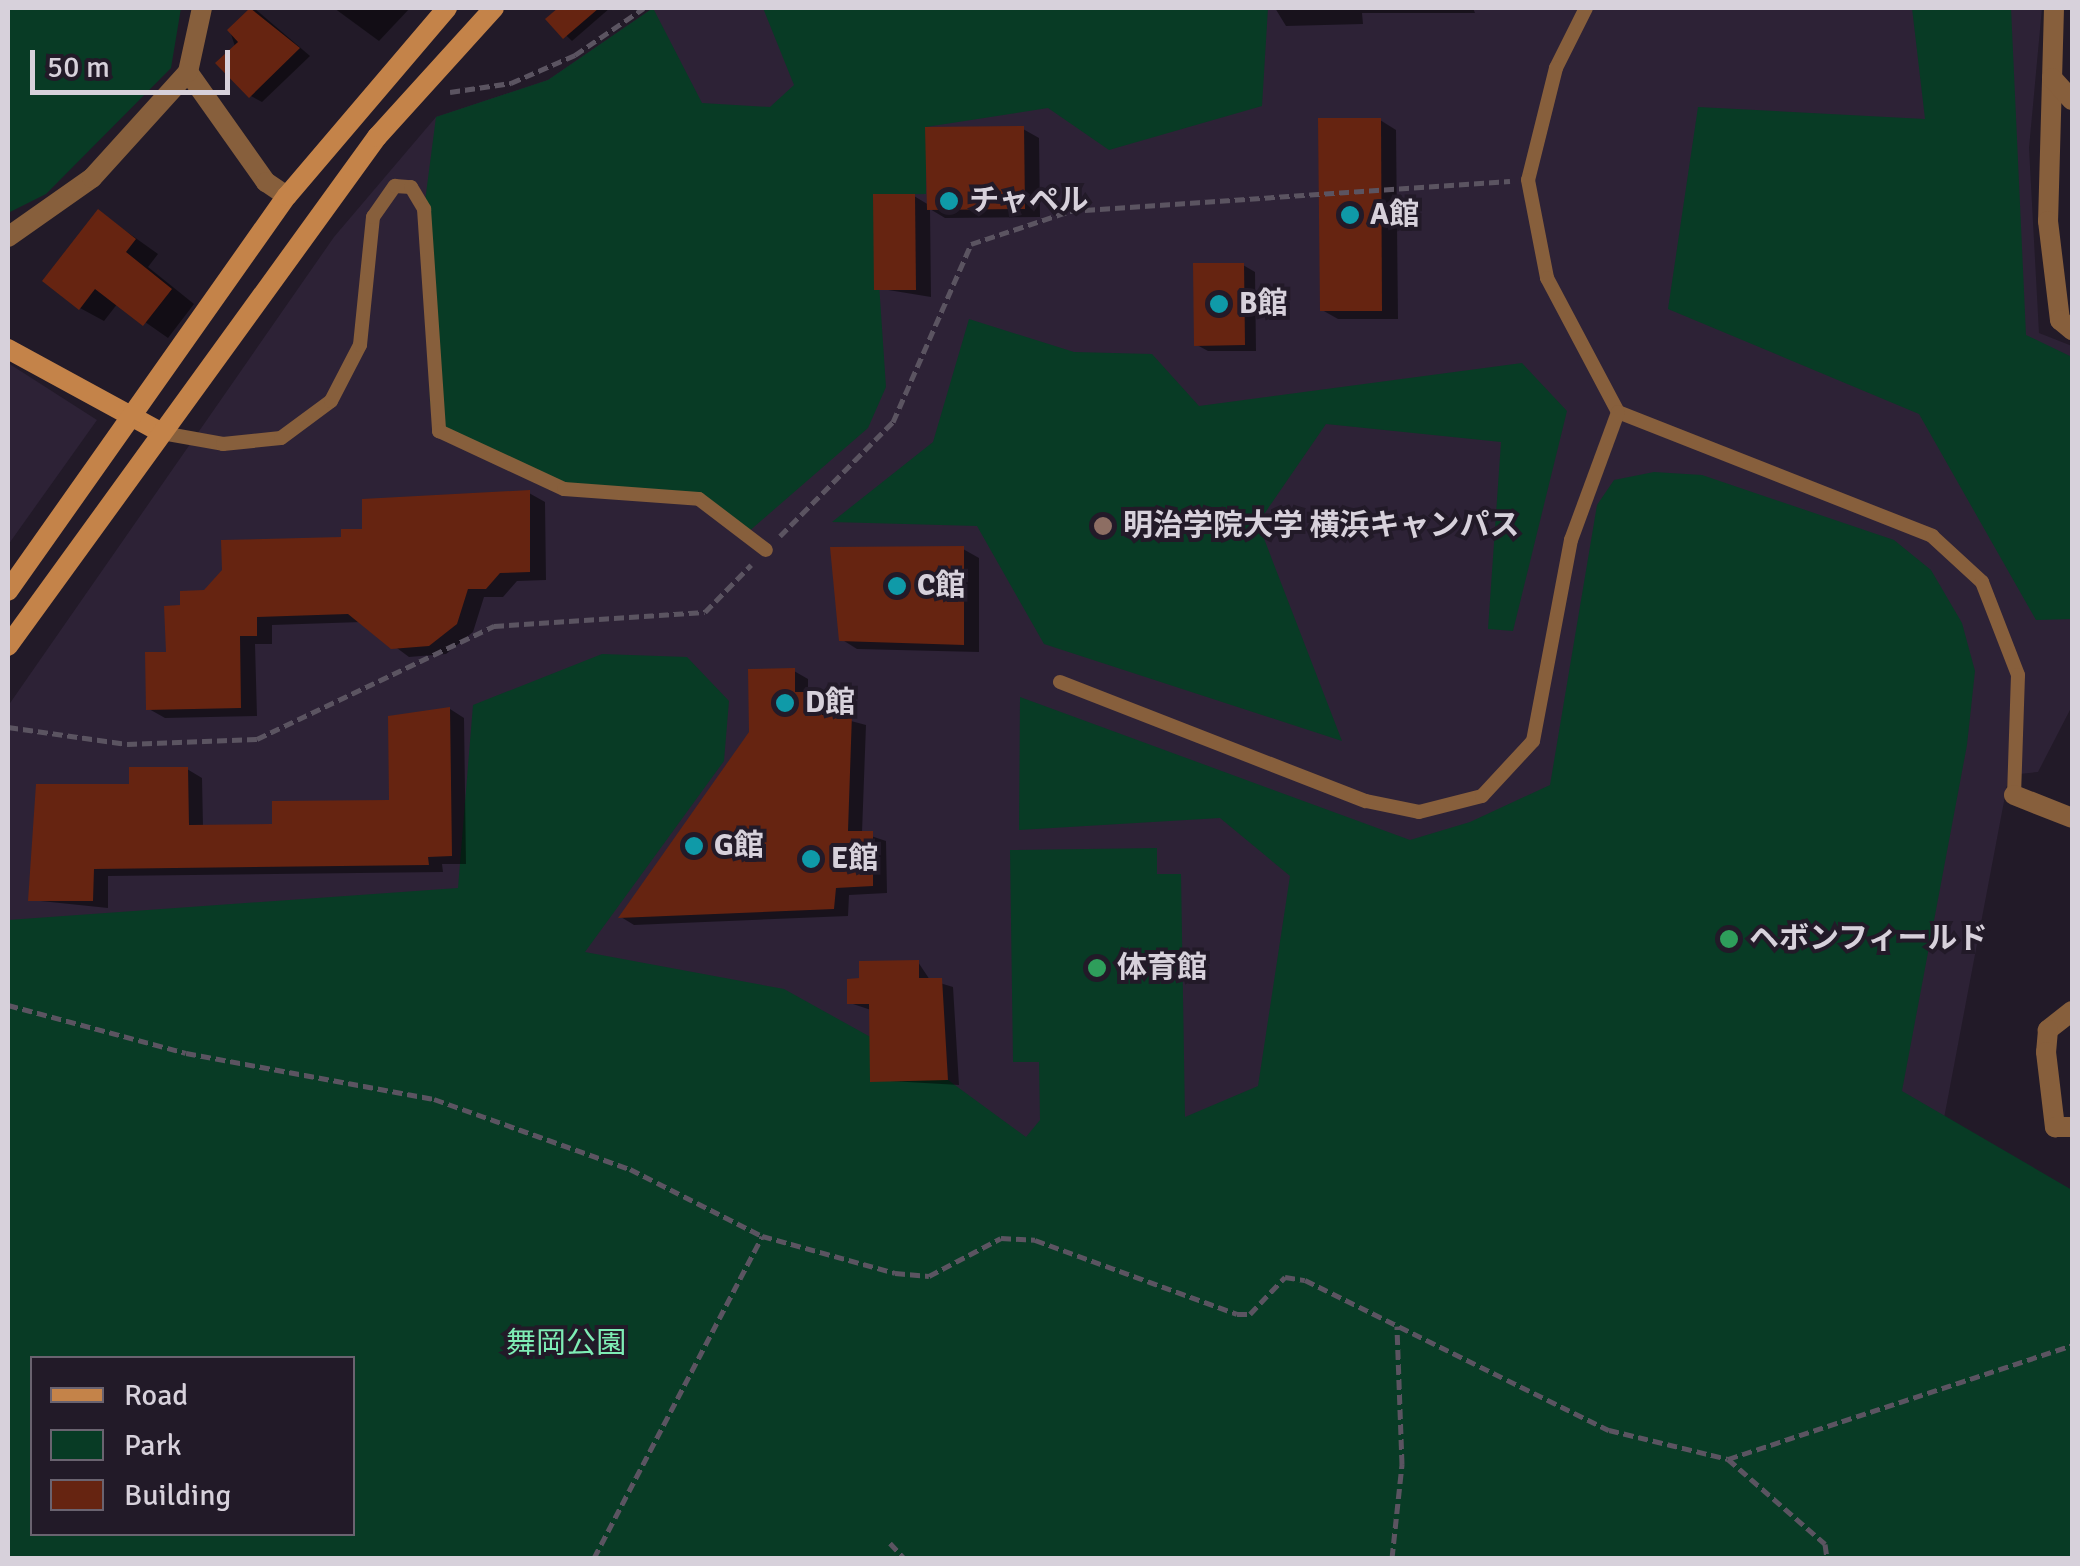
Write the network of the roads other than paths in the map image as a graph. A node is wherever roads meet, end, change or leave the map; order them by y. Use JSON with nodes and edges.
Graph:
{"nodes":[{"id":1,"x":202,"y":8,"type":"edge"},
{"id":2,"x":447,"y":8,"type":"edge"},
{"id":3,"x":494,"y":8,"type":"edge"},
{"id":4,"x":1586,"y":8,"type":"edge"},
{"id":5,"x":2054,"y":8,"type":"edge"},
{"id":6,"x":188,"y":72,"type":"junction"},
{"id":7,"x":2052,"y":78,"type":"junction"},
{"id":8,"x":2072,"y":100,"type":"edge"},
{"id":9,"x":288,"y":196,"type":"junction"},
{"id":10,"x":8,"y":238,"type":"edge"},
{"id":11,"x":2072,"y":330,"type":"edge"},
{"id":12,"x":8,"y":350,"type":"edge"},
{"id":13,"x":1618,"y":412,"type":"junction"},
{"id":14,"x":133,"y":418,"type":"junction"},
{"id":15,"x":162,"y":433,"type":"junction"},
{"id":16,"x":766,"y":550,"type":"road end"},
{"id":17,"x":8,"y":591,"type":"edge"},
{"id":18,"x":8,"y":646,"type":"edge"},
{"id":19,"x":1060,"y":682,"type":"dead end"},
{"id":20,"x":2014,"y":795,"type":"joint"},
{"id":21,"x":2072,"y":818,"type":"edge"},
{"id":22,"x":2072,"y":1011,"type":"edge"},
{"id":23,"x":2072,"y":1127,"type":"edge"}],
"edges":[{"from":1,"to":6,"type":"street"},
{"from":2,"to":9,"type":"street"},
{"from":3,"to":15,"type":"street"},
{"from":4,"to":13,"type":"lane"},
{"from":5,"to":7,"type":"street"},
{"from":6,"to":9,"type":"street"},
{"from":6,"to":10,"type":"street"},
{"from":7,"to":8,"type":"street"},
{"from":7,"to":11,"type":"street"},
{"from":9,"to":14,"type":"street"},
{"from":12,"to":14,"type":"street"},
{"from":13,"to":19,"type":"lane"},
{"from":13,"to":20,"type":"lane"},
{"from":14,"to":15,"type":"street"},
{"from":14,"to":17,"type":"street"},
{"from":15,"to":16,"type":"lane"},
{"from":15,"to":18,"type":"street"},
{"from":20,"to":21,"type":"street"},
{"from":22,"to":23,"type":"street"}]}
